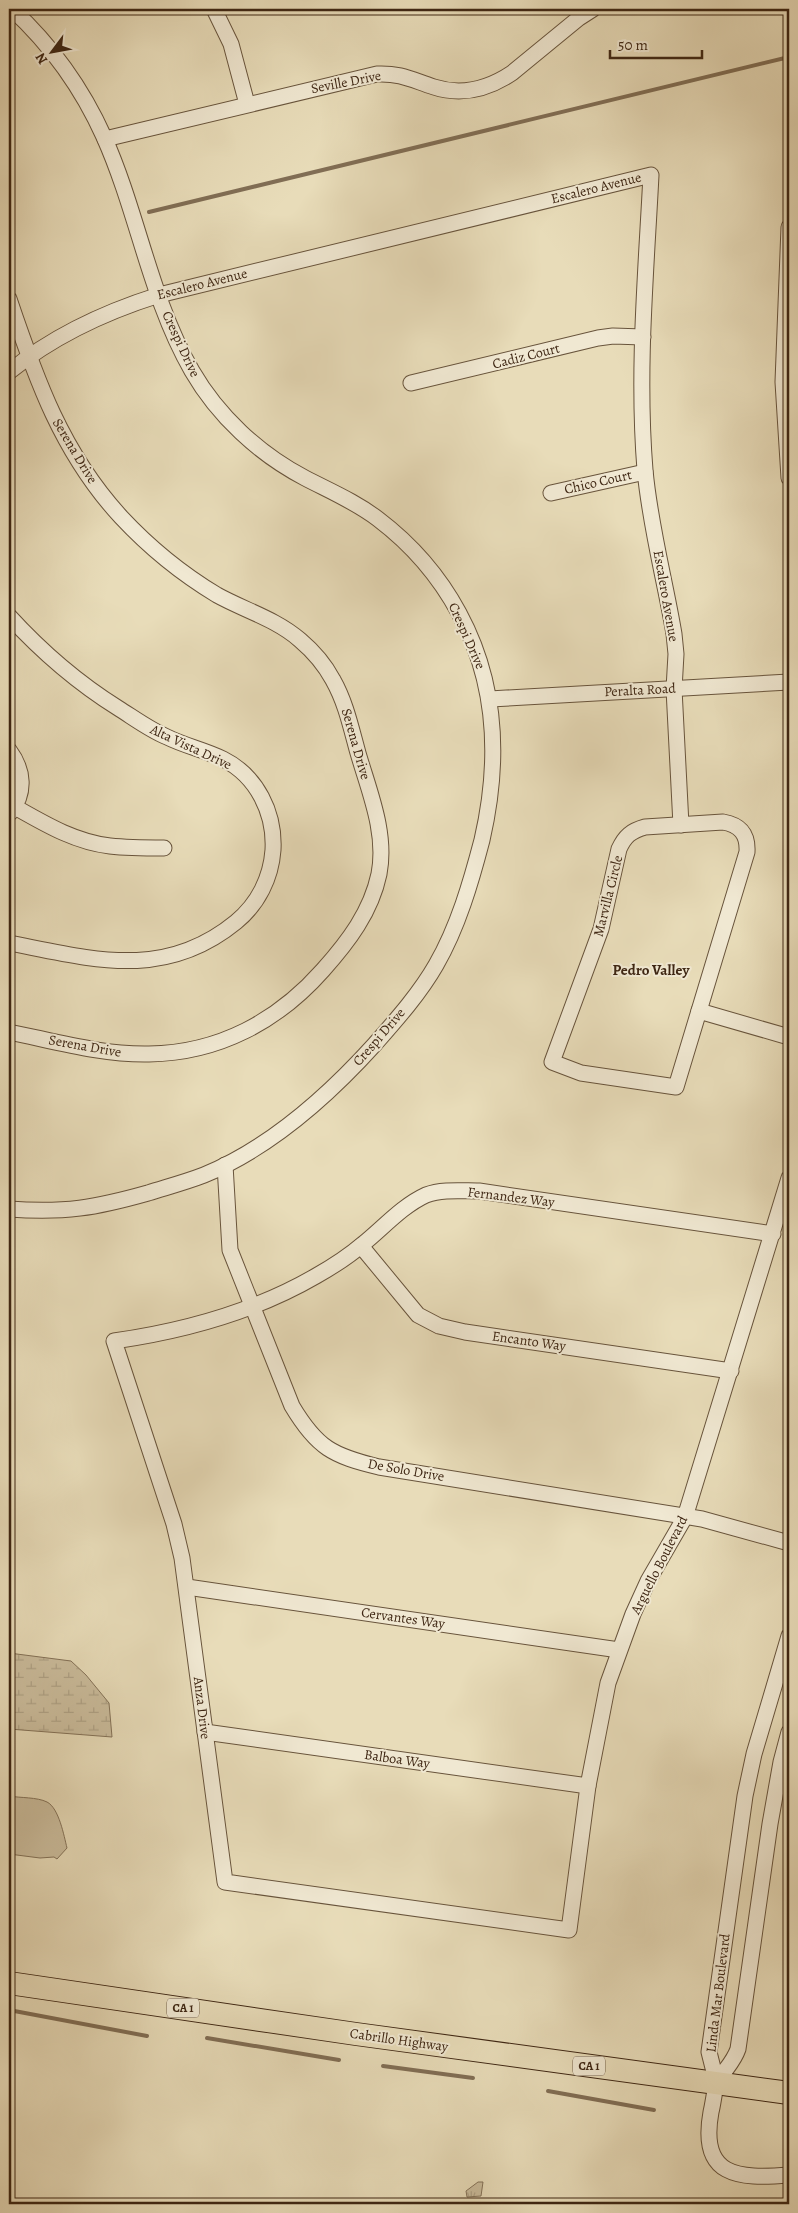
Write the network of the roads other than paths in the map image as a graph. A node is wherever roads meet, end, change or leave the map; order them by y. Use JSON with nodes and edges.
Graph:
{"nodes":[{"id":1,"x":12,"y":9,"type":"edge"},
{"id":2,"x":214,"y":9,"type":"edge"},
{"id":3,"x":593,"y":9,"type":"edge"},
{"id":4,"x":247,"y":104,"type":"junction"},
{"id":5,"x":105,"y":139,"type":"junction"},
{"id":6,"x":789,"y":227,"type":"edge"},
{"id":7,"x":159,"y":295,"type":"junction"},
{"id":8,"x":9,"y":299,"type":"edge"},
{"id":9,"x":643,"y":337,"type":"junction"},
{"id":10,"x":28,"y":356,"type":"junction"},
{"id":11,"x":9,"y":372,"type":"edge"},
{"id":12,"x":411,"y":383,"type":"dead end"},
{"id":13,"x":645,"y":472,"type":"junction"},
{"id":14,"x":789,"y":478,"type":"edge"},
{"id":15,"x":551,"y":493,"type":"dead end"},
{"id":16,"x":9,"y":616,"type":"edge"},
{"id":17,"x":789,"y":682,"type":"edge"},
{"id":18,"x":674,"y":688,"type":"junction"},
{"id":19,"x":490,"y":699,"type":"junction"},
{"id":20,"x":9,"y":750,"type":"edge"},
{"id":21,"x":12,"y":811,"type":"edge"},
{"id":22,"x":681,"y":825,"type":"junction"},
{"id":23,"x":164,"y":848,"type":"dead end"},
{"id":24,"x":9,"y":943,"type":"edge"},
{"id":25,"x":699,"y":1011,"type":"junction"},
{"id":26,"x":9,"y":1032,"type":"edge"},
{"id":27,"x":789,"y":1038,"type":"edge"},
{"id":28,"x":225,"y":1165,"type":"junction"},
{"id":29,"x":789,"y":1178,"type":"edge"},
{"id":30,"x":9,"y":1209,"type":"edge"},
{"id":31,"x":773,"y":1234,"type":"junction"},
{"id":32,"x":361,"y":1246,"type":"junction"},
{"id":33,"x":252,"y":1306,"type":"junction"},
{"id":34,"x":731,"y":1371,"type":"junction"},
{"id":35,"x":685,"y":1517,"type":"junction"},
{"id":36,"x":789,"y":1543,"type":"edge"},
{"id":37,"x":187,"y":1587,"type":"junction"},
{"id":38,"x":789,"y":1636,"type":"edge"},
{"id":39,"x":619,"y":1650,"type":"junction"},
{"id":40,"x":205,"y":1732,"type":"junction"},
{"id":41,"x":789,"y":1732,"type":"edge"},
{"id":42,"x":588,"y":1786,"type":"junction"},
{"id":43,"x":569,"y":1930,"type":"joint"},
{"id":44,"x":9,"y":1983,"type":"edge"},
{"id":45,"x":717,"y":2084,"type":"junction"},
{"id":46,"x":789,"y":2093,"type":"edge"},
{"id":47,"x":789,"y":2175,"type":"edge"}],
"edges":[{"from":1,"to":5,"type":"street","name":"Crespi Drive"},
{"from":2,"to":4,"type":"street"},
{"from":3,"to":4,"type":"street","name":"Seville Drive"},
{"from":4,"to":5,"type":"street","name":"Seville Drive"},
{"from":5,"to":7,"type":"street","name":"Crespi Drive"},
{"from":6,"to":14,"type":"street"},
{"from":7,"to":9,"type":"street","name":"Escalero Avenue"},
{"from":7,"to":10,"type":"street","name":"Escalero Avenue"},
{"from":7,"to":19,"type":"street","name":"Crespi Drive"},
{"from":8,"to":10,"type":"street","name":"Serena Drive"},
{"from":9,"to":12,"type":"street","name":"Cadiz Court"},
{"from":9,"to":13,"type":"street","name":"Escalero Avenue"},
{"from":10,"to":11,"type":"street","name":"Escalero Avenue"},
{"from":10,"to":26,"type":"street","name":"Serena Drive"},
{"from":13,"to":15,"type":"street","name":"Chico Court"},
{"from":13,"to":18,"type":"street","name":"Escalero Avenue"},
{"from":16,"to":24,"type":"street","name":"Alta Vista Drive"},
{"from":17,"to":18,"type":"street","name":"Peralta Road"},
{"from":18,"to":19,"type":"street","name":"Peralta Road"},
{"from":18,"to":22,"type":"street","name":"Escalero Avenue"},
{"from":19,"to":28,"type":"street","name":"Crespi Drive"},
{"from":20,"to":21,"type":"street"},
{"from":21,"to":23,"type":"street"},
{"from":22,"to":25,"type":"street","name":"Marvilla Circle"},
{"from":22,"to":25,"type":"street","name":"Marvilla Circle"},
{"from":25,"to":27,"type":"street"},
{"from":28,"to":30,"type":"street","name":"Crespi Drive"},
{"from":28,"to":33,"type":"street","name":"De Solo Drive"},
{"from":29,"to":31,"type":"street","name":"Arguello Boulevard"},
{"from":31,"to":32,"type":"street","name":"Fernandez Way"},
{"from":31,"to":34,"type":"street","name":"Arguello Boulevard"},
{"from":32,"to":33,"type":"street","name":"Fernandez Way"},
{"from":32,"to":34,"type":"street","name":"Encanto Way"},
{"from":33,"to":35,"type":"street","name":"De Solo Drive"},
{"from":33,"to":37,"type":"street","name":"Anza Drive"},
{"from":34,"to":35,"type":"street","name":"Arguello Boulevard"},
{"from":35,"to":36,"type":"street","name":"De Solo Drive"},
{"from":35,"to":39,"type":"street","name":"Arguello Boulevard"},
{"from":37,"to":39,"type":"street","name":"Cervantes Way"},
{"from":37,"to":40,"type":"street","name":"Anza Drive"},
{"from":38,"to":45,"type":"street","name":"Linda Mar Boulevard"},
{"from":39,"to":42,"type":"street","name":"Arguello Boulevard"},
{"from":40,"to":42,"type":"street","name":"Balboa Way"},
{"from":40,"to":43,"type":"street","name":"Anza Drive"},
{"from":41,"to":45,"type":"street","name":"Linda Mar Boulevard"},
{"from":42,"to":43,"type":"street","name":"Arguello Boulevard"},
{"from":44,"to":45,"type":"highway","name":"Cabrillo Highway","number":"CA 1"},
{"from":45,"to":46,"type":"highway","name":"Cabrillo Highway","number":"CA 1"},
{"from":45,"to":47,"type":"street"}]}
